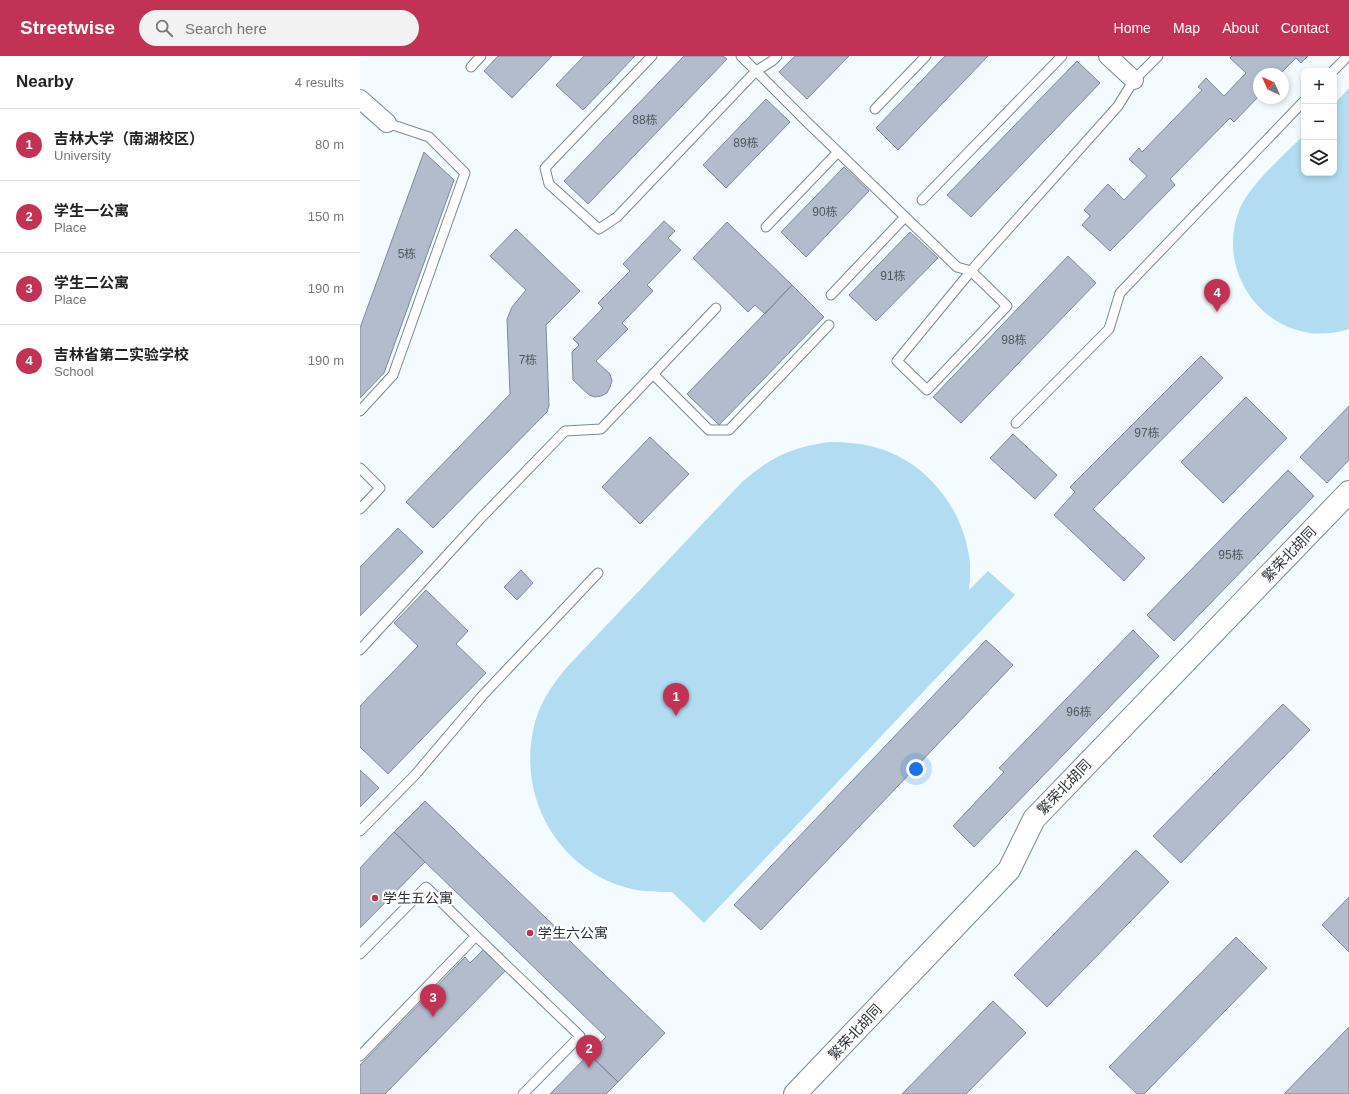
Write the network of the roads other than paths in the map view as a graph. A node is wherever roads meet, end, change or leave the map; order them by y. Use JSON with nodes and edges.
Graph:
{"nodes":[{"id":1,"x":481,"y":56,"type":"edge"},
{"id":2,"x":652,"y":56,"type":"edge"},
{"id":3,"x":741,"y":56,"type":"edge"},
{"id":4,"x":777,"y":56,"type":"edge"},
{"id":5,"x":926,"y":56,"type":"edge"},
{"id":6,"x":1062,"y":56,"type":"edge"},
{"id":7,"x":1108,"y":56,"type":"edge"},
{"id":8,"x":1158,"y":56,"type":"edge"},
{"id":9,"x":1348,"y":56,"type":"edge"},
{"id":10,"x":471,"y":67,"type":"dead end"},
{"id":11,"x":1336,"y":68,"type":"edge"},
{"id":12,"x":756,"y":71,"type":"junction"},
{"id":13,"x":1134,"y":80,"type":"junction"},
{"id":14,"x":360,"y":99,"type":"edge"},
{"id":15,"x":1301,"y":104,"type":"edge"},
{"id":16,"x":875,"y":109,"type":"dead end"},
{"id":17,"x":387,"y":123,"type":"joint"},
{"id":18,"x":838,"y":152,"type":"junction"},
{"id":19,"x":922,"y":200,"type":"dead end"},
{"id":20,"x":905,"y":217,"type":"junction"},
{"id":21,"x":766,"y":228,"type":"dead end"},
{"id":22,"x":971,"y":271,"type":"junction"},
{"id":23,"x":831,"y":295,"type":"dead end"},
{"id":24,"x":716,"y":308,"type":"dead end"},
{"id":25,"x":829,"y":325,"type":"dead end"},
{"id":26,"x":653,"y":374,"type":"junction"},
{"id":27,"x":360,"y":411,"type":"edge"},
{"id":28,"x":1016,"y":423,"type":"dead end"},
{"id":29,"x":360,"y":468,"type":"edge"},
{"id":30,"x":1349,"y":492,"type":"edge"},
{"id":31,"x":360,"y":509,"type":"edge"},
{"id":32,"x":598,"y":574,"type":"dead end"},
{"id":33,"x":360,"y":650,"type":"edge"},
{"id":34,"x":360,"y":831,"type":"edge"},
{"id":35,"x":476,"y":936,"type":"junction"},
{"id":36,"x":360,"y":954,"type":"edge"},
{"id":37,"x":360,"y":1056,"type":"edge"},
{"id":38,"x":523,"y":1094,"type":"edge"},
{"id":39,"x":795,"y":1094,"type":"edge"}],
"edges":[{"from":1,"to":10,"type":"lane"},
{"from":2,"to":12,"type":"lane"},
{"from":3,"to":12,"type":"lane"},
{"from":4,"to":12,"type":"lane"},
{"from":5,"to":16,"type":"lane"},
{"from":6,"to":19,"type":"lane"},
{"from":7,"to":13,"type":"street"},
{"from":8,"to":13,"type":"lane"},
{"from":9,"to":11,"type":"lane"},
{"from":12,"to":18,"type":"lane"},
{"from":13,"to":22,"type":"lane"},
{"from":14,"to":17,"type":"street"},
{"from":15,"to":28,"type":"lane"},
{"from":17,"to":27,"type":"lane"},
{"from":18,"to":20,"type":"lane"},
{"from":18,"to":21,"type":"lane"},
{"from":20,"to":22,"type":"lane"},
{"from":20,"to":23,"type":"lane"},
{"from":22,"to":22,"type":"lane"},
{"from":24,"to":26,"type":"lane"},
{"from":25,"to":26,"type":"lane"},
{"from":26,"to":33,"type":"lane"},
{"from":29,"to":31,"type":"lane"},
{"from":30,"to":39,"type":"street","name":"繁荣北胡同"},
{"from":32,"to":34,"type":"lane"},
{"from":35,"to":36,"type":"lane"},
{"from":35,"to":37,"type":"lane"},
{"from":35,"to":38,"type":"lane"}]}
